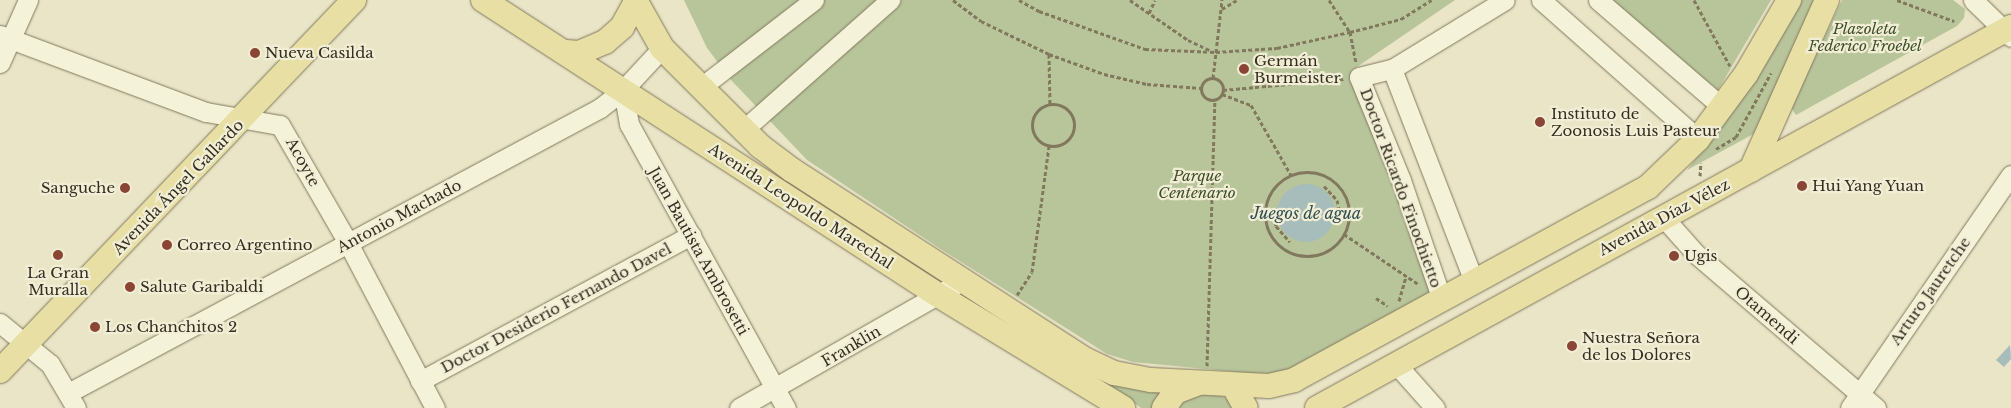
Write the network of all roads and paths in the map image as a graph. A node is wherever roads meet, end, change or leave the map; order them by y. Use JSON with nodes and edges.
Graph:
{"nodes":[{"id":1,"x":28,"y":0,"type":"edge"},
{"id":2,"x":354,"y":0,"type":"edge"},
{"id":3,"x":483,"y":0,"type":"edge"},
{"id":4,"x":636,"y":0,"type":"edge"},
{"id":5,"x":814,"y":0,"type":"edge"},
{"id":6,"x":890,"y":0,"type":"edge"},
{"id":7,"x":953,"y":0,"type":"edge"},
{"id":8,"x":1019,"y":0,"type":"edge"},
{"id":9,"x":1130,"y":0,"type":"edge"},
{"id":10,"x":1155,"y":0,"type":"edge"},
{"id":11,"x":1222,"y":0,"type":"edge"},
{"id":12,"x":1237,"y":0,"type":"edge"},
{"id":13,"x":1329,"y":0,"type":"edge"},
{"id":14,"x":1432,"y":0,"type":"edge"},
{"id":15,"x":1505,"y":0,"type":"edge"},
{"id":16,"x":1541,"y":0,"type":"edge"},
{"id":17,"x":1598,"y":0,"type":"edge"},
{"id":18,"x":1694,"y":0,"type":"edge"},
{"id":19,"x":1789,"y":0,"type":"edge"},
{"id":20,"x":1827,"y":0,"type":"edge"},
{"id":21,"x":1897,"y":0,"type":"edge"},
{"id":22,"x":1973,"y":0,"type":"edge"},
{"id":23,"x":1222,"y":10,"type":"junction"},
{"id":24,"x":1149,"y":13,"type":"junction"},
{"id":25,"x":1954,"y":21,"type":"dead end"},
{"id":26,"x":1350,"y":32,"type":"junction"},
{"id":27,"x":2009,"y":32,"type":"edge"},
{"id":28,"x":5,"y":37,"type":"edge"},
{"id":29,"x":662,"y":48,"type":"junction"},
{"id":30,"x":566,"y":52,"type":"junction"},
{"id":31,"x":1216,"y":52,"type":"junction"},
{"id":32,"x":1050,"y":54,"type":"junction"},
{"id":33,"x":0,"y":63,"type":"edge"},
{"id":34,"x":1774,"y":68,"type":"dead end"},
{"id":35,"x":1392,"y":69,"type":"junction"},
{"id":36,"x":1746,"y":74,"type":"junction"},
{"id":37,"x":1359,"y":77,"type":"junction"},
{"id":38,"x":1213,"y":78,"type":"junction"},
{"id":39,"x":700,"y":88,"type":"junction"},
{"id":40,"x":1201,"y":88,"type":"junction"},
{"id":41,"x":624,"y":90,"type":"junction"},
{"id":42,"x":1223,"y":92,"type":"junction"},
{"id":43,"x":1215,"y":100,"type":"junction"},
{"id":44,"x":1050,"y":105,"type":"junction"},
{"id":45,"x":1722,"y":107,"type":"junction"},
{"id":46,"x":243,"y":120,"type":"junction"},
{"id":47,"x":742,"y":131,"type":"junction"},
{"id":48,"x":1049,"y":146,"type":"junction"},
{"id":49,"x":1703,"y":150,"type":"junction"},
{"id":50,"x":1671,"y":167,"type":"junction"},
{"id":51,"x":1751,"y":170,"type":"junction"},
{"id":52,"x":1291,"y":175,"type":"junction"},
{"id":53,"x":1324,"y":186,"type":"dead end"},
{"id":54,"x":2008,"y":188,"type":"edge"},
{"id":55,"x":1699,"y":198,"type":"junction"},
{"id":56,"x":1349,"y":213,"type":"junction"},
{"id":57,"x":1265,"y":218,"type":"junction"},
{"id":58,"x":1664,"y":218,"type":"junction"},
{"id":59,"x":1344,"y":234,"type":"junction"},
{"id":60,"x":691,"y":235,"type":"junction"},
{"id":61,"x":1290,"y":242,"type":"dead end"},
{"id":62,"x":348,"y":243,"type":"junction"},
{"id":63,"x":1406,"y":276,"type":"junction"},
{"id":64,"x":962,"y":281,"type":"junction"},
{"id":65,"x":1474,"y":281,"type":"junction"},
{"id":66,"x":938,"y":295,"type":"junction"},
{"id":67,"x":1442,"y":300,"type":"junction"},
{"id":68,"x":1007,"y":310,"type":"junction"},
{"id":69,"x":1396,"y":311,"type":"dead end"},
{"id":70,"x":0,"y":323,"type":"edge"},
{"id":71,"x":27,"y":343,"type":"junction"},
{"id":72,"x":1353,"y":348,"type":"junction"},
{"id":73,"x":1396,"y":364,"type":"junction"},
{"id":74,"x":0,"y":371,"type":"edge"},
{"id":75,"x":420,"y":381,"type":"junction"},
{"id":76,"x":1206,"y":382,"type":"junction"},
{"id":77,"x":1233,"y":385,"type":"junction"},
{"id":78,"x":776,"y":388,"type":"junction"},
{"id":79,"x":72,"y":400,"type":"edge"},
{"id":80,"x":1855,"y":401,"type":"edge"},
{"id":81,"x":435,"y":408,"type":"edge"},
{"id":82,"x":739,"y":408,"type":"edge"},
{"id":83,"x":786,"y":408,"type":"edge"},
{"id":84,"x":1123,"y":408,"type":"edge"},
{"id":85,"x":1164,"y":408,"type":"edge"},
{"id":86,"x":1246,"y":408,"type":"edge"},
{"id":87,"x":1317,"y":408,"type":"edge"},
{"id":88,"x":1435,"y":408,"type":"edge"},
{"id":89,"x":1876,"y":408,"type":"edge"}],
"edges":[{"from":1,"to":28,"type":"street"},
{"from":2,"to":46,"type":"main road","name":"Avenida Ángel Gallardo"},
{"from":3,"to":30,"type":"main road","name":"Avenida Leopoldo Marechal"},
{"from":4,"to":29,"type":"main road","name":"Avenida Leopoldo Marechal"},
{"from":4,"to":30,"type":"main road"},
{"from":5,"to":39,"type":"street"},
{"from":6,"to":47,"type":"street"},
{"from":7,"to":32,"type":"path"},
{"from":8,"to":31,"type":"path"},
{"from":9,"to":24,"type":"path"},
{"from":10,"to":24,"type":"path"},
{"from":11,"to":23,"type":"path"},
{"from":12,"to":23,"type":"path"},
{"from":13,"to":26,"type":"path"},
{"from":14,"to":26,"type":"path"},
{"from":15,"to":35,"type":"street"},
{"from":16,"to":49,"type":"street"},
{"from":17,"to":45,"type":"street"},
{"from":18,"to":36,"type":"path"},
{"from":19,"to":36,"type":"main road"},
{"from":20,"to":51,"type":"main road"},
{"from":21,"to":25,"type":"path"},
{"from":22,"to":27,"type":"street"},
{"from":23,"to":31,"type":"path"},
{"from":24,"to":31,"type":"path"},
{"from":26,"to":31,"type":"path"},
{"from":26,"to":37,"type":"path"},
{"from":27,"to":51,"type":"main road","name":"Avenida Díaz Vélez"},
{"from":28,"to":33,"type":"street"},
{"from":28,"to":46,"type":"street","name":"Acoyte"},
{"from":29,"to":39,"type":"main road","name":"Avenida Leopoldo Marechal"},
{"from":29,"to":41,"type":"street","name":"Antonio Machado"},
{"from":30,"to":41,"type":"main road","name":"Avenida Leopoldo Marechal"},
{"from":31,"to":38,"type":"path"},
{"from":32,"to":40,"type":"path"},
{"from":32,"to":44,"type":"path"},
{"from":34,"to":49,"type":"path"},
{"from":35,"to":37,"type":"street"},
{"from":35,"to":65,"type":"street"},
{"from":36,"to":45,"type":"main road"},
{"from":37,"to":42,"type":"path"},
{"from":37,"to":67,"type":"street","name":"Doctor Ricardo Finochietto"},
{"from":38,"to":40,"type":"path"},
{"from":38,"to":42,"type":"path"},
{"from":39,"to":47,"type":"main road","name":"Avenida Leopoldo Marechal"},
{"from":40,"to":43,"type":"path"},
{"from":41,"to":60,"type":"street","name":"Juan Bautista Ambrosetti"},
{"from":41,"to":62,"type":"street","name":"Antonio Machado"},
{"from":41,"to":66,"type":"main road","name":"Avenida Leopoldo Marechal"},
{"from":42,"to":43,"type":"path"},
{"from":42,"to":52,"type":"path"},
{"from":43,"to":76,"type":"path"},
{"from":44,"to":48,"type":"path"},
{"from":44,"to":48,"type":"path"},
{"from":45,"to":49,"type":"main road"},
{"from":46,"to":62,"type":"street","name":"Acoyte"},
{"from":46,"to":71,"type":"main road","name":"Avenida Ángel Gallardo"},
{"from":47,"to":64,"type":"main road","name":"Avenida Leopoldo Marechal"},
{"from":48,"to":68,"type":"path"},
{"from":49,"to":50,"type":"main road"},
{"from":49,"to":55,"type":"path"},
{"from":50,"to":58,"type":"main road"},
{"from":50,"to":65,"type":"main road"},
{"from":51,"to":55,"type":"main road","name":"Avenida Díaz Vélez"},
{"from":52,"to":56,"type":"path"},
{"from":52,"to":57,"type":"path"},
{"from":53,"to":56,"type":"path"},
{"from":54,"to":80,"type":"street","name":"Arturo Jauretche"},
{"from":55,"to":58,"type":"main road","name":"Avenida Díaz Vélez"},
{"from":56,"to":59,"type":"path"},
{"from":57,"to":59,"type":"path"},
{"from":57,"to":61,"type":"path"},
{"from":58,"to":73,"type":"main road","name":"Avenida Díaz Vélez"},
{"from":58,"to":80,"type":"street","name":"Otamendi"},
{"from":59,"to":63,"type":"path"},
{"from":60,"to":75,"type":"street","name":"Doctor Desiderio Fernando Davel"},
{"from":60,"to":78,"type":"street","name":"Juan Bautista Ambrosetti"},
{"from":62,"to":75,"type":"street","name":"Acoyte"},
{"from":62,"to":79,"type":"street","name":"Antonio Machado"},
{"from":63,"to":67,"type":"path"},
{"from":63,"to":69,"type":"path"},
{"from":64,"to":66,"type":"street","name":"Franklin"},
{"from":64,"to":68,"type":"main road","name":"Avenida Leopoldo Marechal"},
{"from":65,"to":67,"type":"main road"},
{"from":66,"to":78,"type":"street","name":"Franklin"},
{"from":66,"to":84,"type":"main road","name":"Avenida Leopoldo Marechal"},
{"from":67,"to":72,"type":"main road"},
{"from":68,"to":76,"type":"main road","name":"Avenida Leopoldo Marechal"},
{"from":70,"to":71,"type":"street"},
{"from":71,"to":74,"type":"main road","name":"Avenida Ángel Gallardo"},
{"from":71,"to":79,"type":"street"},
{"from":72,"to":73,"type":"main road"},
{"from":72,"to":77,"type":"main road"},
{"from":73,"to":87,"type":"main road","name":"Avenida Díaz Vélez"},
{"from":73,"to":88,"type":"street"},
{"from":75,"to":81,"type":"street","name":"Acoyte"},
{"from":76,"to":77,"type":"main road","name":"Avenida Leopoldo Marechal"},
{"from":76,"to":85,"type":"main road"},
{"from":77,"to":86,"type":"main road"},
{"from":78,"to":82,"type":"street","name":"Franklin"},
{"from":78,"to":83,"type":"street","name":"Juan Bautista Ambrosetti"},
{"from":80,"to":89,"type":"street","name":"Otamendi"}]}
